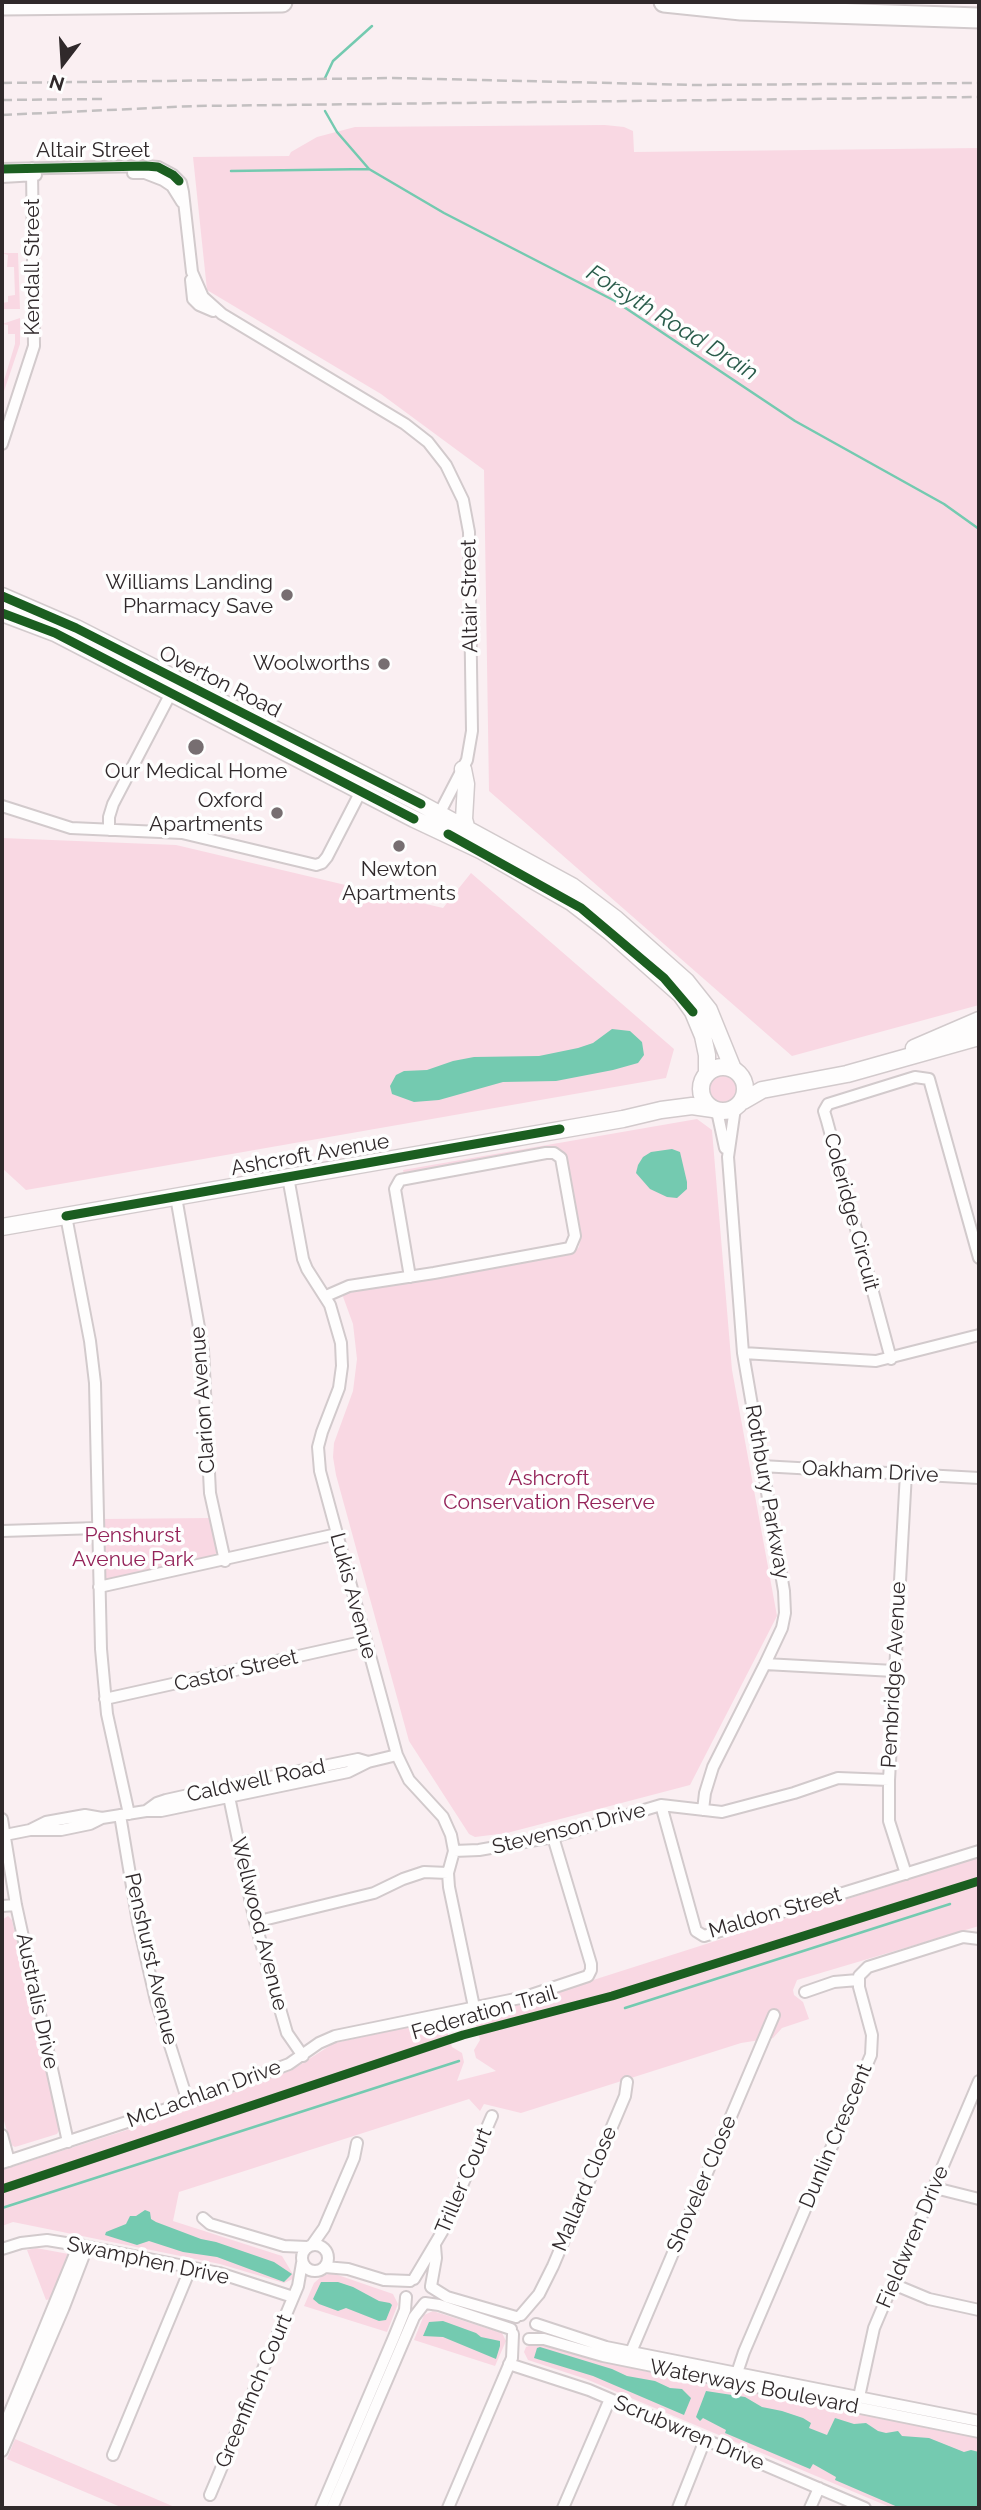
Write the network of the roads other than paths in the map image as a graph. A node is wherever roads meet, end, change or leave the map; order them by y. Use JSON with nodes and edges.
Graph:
{"nodes":[{"id":1,"x":282,"y":2,"type":"edge"},
{"id":2,"x":664,"y":2,"type":"edge"},
{"id":3,"x":2,"y":5,"type":"edge"},
{"id":4,"x":979,"y":18,"type":"edge"},
{"id":5,"x":2,"y":169,"type":"edge"},
{"id":6,"x":32,"y":172,"type":"junction"},
{"id":7,"x":2,"y":177,"type":"edge"},
{"id":8,"x":2,"y":444,"type":"edge"},
{"id":9,"x":2,"y":596,"type":"edge"},
{"id":10,"x":2,"y":613,"type":"edge"},
{"id":11,"x":171,"y":693,"type":"junction"},
{"id":12,"x":463,"y":769,"type":"junction"},
{"id":13,"x":361,"y":791,"type":"junction"},
{"id":14,"x":2,"y":806,"type":"edge"},
{"id":15,"x":436,"y":821,"type":"junction"},
{"id":16,"x":109,"y":830,"type":"junction"},
{"id":17,"x":467,"y":830,"type":"junction"},
{"id":18,"x":979,"y":1020,"type":"edge"},
{"id":19,"x":979,"y":1037,"type":"edge"},
{"id":20,"x":877,"y":1065,"type":"junction"},
{"id":21,"x":737,"y":1073,"type":"junction"},
{"id":22,"x":704,"y":1080,"type":"junction"},
{"id":23,"x":804,"y":1082,"type":"junction"},
{"id":24,"x":739,"y":1104,"type":"junction"},
{"id":25,"x":661,"y":1110,"type":"junction"},
{"id":26,"x":715,"y":1110,"type":"junction"},
{"id":27,"x":728,"y":1157,"type":"junction"},
{"id":28,"x":288,"y":1177,"type":"junction"},
{"id":29,"x":176,"y":1197,"type":"junction"},
{"id":30,"x":66,"y":1216,"type":"junction"},
{"id":31,"x":2,"y":1227,"type":"edge"},
{"id":32,"x":979,"y":1258,"type":"edge"},
{"id":33,"x":410,"y":1277,"type":"junction"},
{"id":34,"x":326,"y":1296,"type":"junction"},
{"id":35,"x":979,"y":1335,"type":"edge"},
{"id":36,"x":743,"y":1353,"type":"junction"},
{"id":37,"x":891,"y":1359,"type":"junction"},
{"id":38,"x":761,"y":1466,"type":"junction"},
{"id":39,"x":906,"y":1473,"type":"junction"},
{"id":40,"x":979,"y":1478,"type":"edge"},
{"id":41,"x":98,"y":1528,"type":"junction"},
{"id":42,"x":2,"y":1531,"type":"edge"},
{"id":43,"x":337,"y":1534,"type":"junction"},
{"id":44,"x":225,"y":1560,"type":"junction"},
{"id":45,"x":99,"y":1587,"type":"junction"},
{"id":46,"x":366,"y":1641,"type":"junction"},
{"id":47,"x":765,"y":1664,"type":"junction"},
{"id":48,"x":894,"y":1671,"type":"junction"},
{"id":49,"x":105,"y":1699,"type":"junction"},
{"id":50,"x":397,"y":1755,"type":"junction"},
{"id":51,"x":889,"y":1780,"type":"junction"},
{"id":52,"x":228,"y":1792,"type":"junction"},
{"id":53,"x":661,"y":1805,"type":"junction"},
{"id":54,"x":704,"y":1810,"type":"junction"},
{"id":55,"x":124,"y":1814,"type":"junction"},
{"id":56,"x":2,"y":1819,"type":"edge"},
{"id":57,"x":5,"y":1835,"type":"junction"},
{"id":58,"x":553,"y":1837,"type":"junction"},
{"id":59,"x":454,"y":1851,"type":"junction"},
{"id":60,"x":979,"y":1851,"type":"edge"},
{"id":61,"x":448,"y":1873,"type":"junction"},
{"id":62,"x":906,"y":1874,"type":"junction"},
{"id":63,"x":16,"y":1905,"type":"junction"},
{"id":64,"x":2,"y":1906,"type":"edge"},
{"id":65,"x":255,"y":1922,"type":"junction"},
{"id":66,"x":979,"y":1939,"type":"edge"},
{"id":67,"x":858,"y":1980,"type":"junction"},
{"id":68,"x":806,"y":1992,"type":"dead end"},
{"id":69,"x":474,"y":2007,"type":"junction"},
{"id":70,"x":774,"y":2015,"type":"dead end"},
{"id":71,"x":303,"y":2056,"type":"junction"},
{"id":72,"x":627,"y":2082,"type":"dead end"},
{"id":73,"x":978,"y":2086,"type":"edge"},
{"id":74,"x":188,"y":2102,"type":"junction"},
{"id":75,"x":492,"y":2116,"type":"dead end"},
{"id":76,"x":2,"y":2136,"type":"edge"},
{"id":77,"x":68,"y":2141,"type":"junction"},
{"id":78,"x":358,"y":2144,"type":"dead end"},
{"id":79,"x":5,"y":2162,"type":"edge"},
{"id":80,"x":934,"y":2188,"type":"junction"},
{"id":81,"x":979,"y":2199,"type":"edge"},
{"id":82,"x":203,"y":2218,"type":"dead end"},
{"id":83,"x":324,"y":2228,"type":"junction"},
{"id":84,"x":84,"y":2246,"type":"junction"},
{"id":85,"x":284,"y":2246,"type":"junction"},
{"id":86,"x":309,"y":2246,"type":"junction"},
{"id":87,"x":435,"y":2246,"type":"junction"},
{"id":88,"x":2,"y":2249,"type":"edge"},
{"id":89,"x":327,"y":2252,"type":"junction"},
{"id":90,"x":302,"y":2262,"type":"junction"},
{"id":91,"x":191,"y":2267,"type":"junction"},
{"id":92,"x":320,"y":2269,"type":"junction"},
{"id":93,"x":348,"y":2269,"type":"junction"},
{"id":94,"x":384,"y":2280,"type":"junction"},
{"id":95,"x":412,"y":2280,"type":"junction"},
{"id":96,"x":893,"y":2284,"type":"junction"},
{"id":97,"x":431,"y":2287,"type":"junction"},
{"id":98,"x":295,"y":2291,"type":"junction"},
{"id":99,"x":539,"y":2294,"type":"junction"},
{"id":100,"x":405,"y":2295,"type":"junction"},
{"id":101,"x":424,"y":2304,"type":"junction"},
{"id":102,"x":979,"y":2310,"type":"edge"},
{"id":103,"x":519,"y":2316,"type":"junction"},
{"id":104,"x":535,"y":2322,"type":"junction"},
{"id":105,"x":512,"y":2332,"type":"junction"},
{"id":106,"x":528,"y":2339,"type":"junction"},
{"id":107,"x":631,"y":2352,"type":"junction"},
{"id":108,"x":510,"y":2361,"type":"junction"},
{"id":109,"x":737,"y":2373,"type":"junction"},
{"id":110,"x":859,"y":2397,"type":"junction"},
{"id":111,"x":610,"y":2399,"type":"junction"},
{"id":112,"x":979,"y":2421,"type":"edge"},
{"id":113,"x":2,"y":2431,"type":"edge"},
{"id":114,"x":979,"y":2432,"type":"edge"},
{"id":115,"x":705,"y":2440,"type":"junction"},
{"id":116,"x":2,"y":2451,"type":"edge"},
{"id":117,"x":113,"y":2455,"type":"dead end"},
{"id":118,"x":818,"y":2488,"type":"junction"},
{"id":119,"x":210,"y":2495,"type":"dead end"},
{"id":120,"x":321,"y":2508,"type":"edge"},
{"id":121,"x":332,"y":2508,"type":"edge"},
{"id":122,"x":447,"y":2508,"type":"edge"},
{"id":123,"x":563,"y":2508,"type":"edge"},
{"id":124,"x":678,"y":2508,"type":"edge"},
{"id":125,"x":810,"y":2508,"type":"edge"},
{"id":126,"x":865,"y":2508,"type":"edge"}],
"edges":[{"from":1,"to":3,"type":"highway"},
{"from":2,"to":4,"type":"highway"},
{"from":5,"to":6,"type":"street","name":"Altair Street"},
{"from":6,"to":7,"type":"street","name":"Altair Street"},
{"from":6,"to":8,"type":"street","name":"Kendall Street"},
{"from":6,"to":12,"type":"street","name":"Altair Street"},
{"from":9,"to":15,"type":"street","name":"Overton Road"},
{"from":10,"to":11,"type":"street","name":"Overton Road"},
{"from":11,"to":13,"type":"street","name":"Overton Road"},
{"from":11,"to":16,"type":"street"},
{"from":12,"to":15,"type":"street","name":"Altair Street"},
{"from":12,"to":17,"type":"street"},
{"from":13,"to":15,"type":"street","name":"Overton Road"},
{"from":13,"to":16,"type":"street"},
{"from":14,"to":16,"type":"street"},
{"from":15,"to":17,"type":"street","name":"Overton Road"},
{"from":15,"to":22,"type":"street","name":"Overton Road"},
{"from":17,"to":21,"type":"street","name":"Overton Road"},
{"from":18,"to":20,"type":"street"},
{"from":19,"to":20,"type":"street"},
{"from":20,"to":23,"type":"street"},
{"from":21,"to":22,"type":"street"},
{"from":21,"to":23,"type":"street"},
{"from":21,"to":24,"type":"street"},
{"from":22,"to":25,"type":"street","name":"Ashcroft Avenue"},
{"from":22,"to":26,"type":"street"},
{"from":23,"to":24,"type":"street"},
{"from":24,"to":26,"type":"street"},
{"from":24,"to":27,"type":"street","name":"Rothbury Parkway"},
{"from":25,"to":26,"type":"street","name":"Ashcroft Avenue"},
{"from":25,"to":28,"type":"street","name":"Ashcroft Avenue"},
{"from":26,"to":27,"type":"street","name":"Rothbury Parkway"},
{"from":27,"to":36,"type":"street","name":"Rothbury Parkway"},
{"from":28,"to":29,"type":"street","name":"Ashcroft Avenue"},
{"from":28,"to":34,"type":"street","name":"Lukis Avenue"},
{"from":29,"to":30,"type":"street","name":"Ashcroft Avenue"},
{"from":29,"to":44,"type":"street","name":"Clarion Avenue"},
{"from":30,"to":31,"type":"street","name":"Ashcroft Avenue"},
{"from":30,"to":41,"type":"street","name":"Penshurst Avenue"},
{"from":32,"to":37,"type":"street","name":"Coleridge Circuit"},
{"from":33,"to":33,"type":"street"},
{"from":33,"to":34,"type":"street"},
{"from":34,"to":43,"type":"street","name":"Lukis Avenue"},
{"from":35,"to":37,"type":"street"},
{"from":36,"to":37,"type":"street"},
{"from":36,"to":38,"type":"street","name":"Rothbury Parkway"},
{"from":38,"to":39,"type":"street","name":"Oakham Drive"},
{"from":38,"to":47,"type":"street","name":"Rothbury Parkway"},
{"from":39,"to":40,"type":"street","name":"Oakham Drive"},
{"from":39,"to":48,"type":"street","name":"Pembridge Avenue"},
{"from":41,"to":42,"type":"street"},
{"from":41,"to":45,"type":"street","name":"Penshurst Avenue"},
{"from":43,"to":44,"type":"street"},
{"from":43,"to":46,"type":"street","name":"Lukis Avenue"},
{"from":44,"to":45,"type":"street"},
{"from":45,"to":49,"type":"street","name":"Penshurst Avenue"},
{"from":46,"to":49,"type":"street","name":"Castor Street"},
{"from":46,"to":50,"type":"street","name":"Lukis Avenue"},
{"from":47,"to":48,"type":"street"},
{"from":47,"to":54,"type":"street","name":"Rothbury Parkway"},
{"from":48,"to":51,"type":"street","name":"Pembridge Avenue"},
{"from":49,"to":55,"type":"street","name":"Penshurst Avenue"},
{"from":50,"to":52,"type":"street","name":"Caldwell Road"},
{"from":50,"to":59,"type":"street","name":"Lukis Avenue"},
{"from":51,"to":54,"type":"street","name":"Stevenson Drive"},
{"from":51,"to":62,"type":"street","name":"Pembridge Avenue"},
{"from":52,"to":55,"type":"street","name":"Caldwell Road"},
{"from":52,"to":65,"type":"street","name":"Wellwood Avenue"},
{"from":53,"to":54,"type":"street","name":"Stevenson Drive"},
{"from":53,"to":58,"type":"street","name":"Stevenson Drive"},
{"from":53,"to":62,"type":"street","name":"Maldon Street"},
{"from":55,"to":57,"type":"street","name":"Caldwell Road"},
{"from":55,"to":74,"type":"street","name":"Penshurst Avenue"},
{"from":56,"to":57,"type":"street","name":"Australis Drive"},
{"from":57,"to":63,"type":"street","name":"Australis Drive"},
{"from":58,"to":59,"type":"street","name":"Stevenson Drive"},
{"from":58,"to":69,"type":"street","name":"McLachlan Drive"},
{"from":59,"to":61,"type":"street"},
{"from":60,"to":62,"type":"street","name":"Maldon Street"},
{"from":61,"to":65,"type":"street"},
{"from":61,"to":69,"type":"street"},
{"from":63,"to":64,"type":"street"},
{"from":63,"to":77,"type":"street","name":"Australis Drive"},
{"from":65,"to":71,"type":"street","name":"Wellwood Avenue"},
{"from":66,"to":67,"type":"street"},
{"from":67,"to":68,"type":"street"},
{"from":67,"to":109,"type":"street","name":"Dunlin Crescent"},
{"from":69,"to":71,"type":"street","name":"McLachlan Drive"},
{"from":70,"to":107,"type":"street","name":"Shoveler Close"},
{"from":71,"to":74,"type":"street","name":"McLachlan Drive"},
{"from":72,"to":99,"type":"street","name":"Mallard Close"},
{"from":73,"to":80,"type":"street","name":"Fieldwren Drive"},
{"from":74,"to":77,"type":"street","name":"McLachlan Drive"},
{"from":75,"to":87,"type":"street","name":"Triller Court"},
{"from":76,"to":79,"type":"street"},
{"from":77,"to":79,"type":"street","name":"McLachlan Drive"},
{"from":78,"to":83,"type":"street"},
{"from":80,"to":81,"type":"street"},
{"from":80,"to":96,"type":"street","name":"Fieldwren Drive"},
{"from":82,"to":85,"type":"street"},
{"from":83,"to":86,"type":"street"},
{"from":83,"to":89,"type":"street"},
{"from":84,"to":88,"type":"street","name":"Swamphen Drive"},
{"from":84,"to":91,"type":"street","name":"Swamphen Drive"},
{"from":84,"to":113,"type":"street"},
{"from":84,"to":116,"type":"street"},
{"from":85,"to":86,"type":"street"},
{"from":85,"to":90,"type":"street"},
{"from":86,"to":89,"type":"street"},
{"from":86,"to":90,"type":"street"},
{"from":87,"to":95,"type":"street","name":"Triller Court"},
{"from":87,"to":97,"type":"street","name":"Triller Court"},
{"from":89,"to":92,"type":"street"},
{"from":89,"to":93,"type":"street"},
{"from":90,"to":92,"type":"street"},
{"from":90,"to":98,"type":"street","name":"Greenfinch Court"},
{"from":91,"to":98,"type":"street","name":"Swamphen Drive"},
{"from":91,"to":117,"type":"street"},
{"from":92,"to":93,"type":"street"},
{"from":92,"to":98,"type":"street","name":"Greenfinch Court"},
{"from":93,"to":94,"type":"street"},
{"from":94,"to":95,"type":"street"},
{"from":94,"to":100,"type":"street"},
{"from":95,"to":97,"type":"street"},
{"from":95,"to":100,"type":"street"},
{"from":96,"to":102,"type":"street"},
{"from":96,"to":110,"type":"street","name":"Fieldwren Drive"},
{"from":97,"to":101,"type":"street"},
{"from":97,"to":103,"type":"street"},
{"from":98,"to":119,"type":"street","name":"Greenfinch Court"},
{"from":99,"to":103,"type":"street","name":"Mallard Close"},
{"from":99,"to":104,"type":"street","name":"Mallard Close"},
{"from":100,"to":101,"type":"street"},
{"from":100,"to":120,"type":"street"},
{"from":101,"to":105,"type":"street"},
{"from":101,"to":121,"type":"street"},
{"from":103,"to":104,"type":"street"},
{"from":103,"to":105,"type":"street"},
{"from":104,"to":106,"type":"street"},
{"from":104,"to":107,"type":"street","name":"Waterways Boulevard"},
{"from":105,"to":106,"type":"street"},
{"from":105,"to":108,"type":"street"},
{"from":106,"to":108,"type":"street"},
{"from":106,"to":114,"type":"street","name":"Waterways Boulevard"},
{"from":107,"to":109,"type":"street","name":"Waterways Boulevard"},
{"from":108,"to":111,"type":"street","name":"Scrubwren Drive"},
{"from":108,"to":122,"type":"street"},
{"from":109,"to":110,"type":"street","name":"Waterways Boulevard"},
{"from":110,"to":112,"type":"street","name":"Waterways Boulevard"},
{"from":111,"to":115,"type":"street","name":"Scrubwren Drive"},
{"from":111,"to":123,"type":"street"},
{"from":115,"to":118,"type":"street","name":"Scrubwren Drive"},
{"from":115,"to":124,"type":"street"},
{"from":118,"to":125,"type":"street"},
{"from":118,"to":126,"type":"street","name":"Scrubwren Drive"}]}
